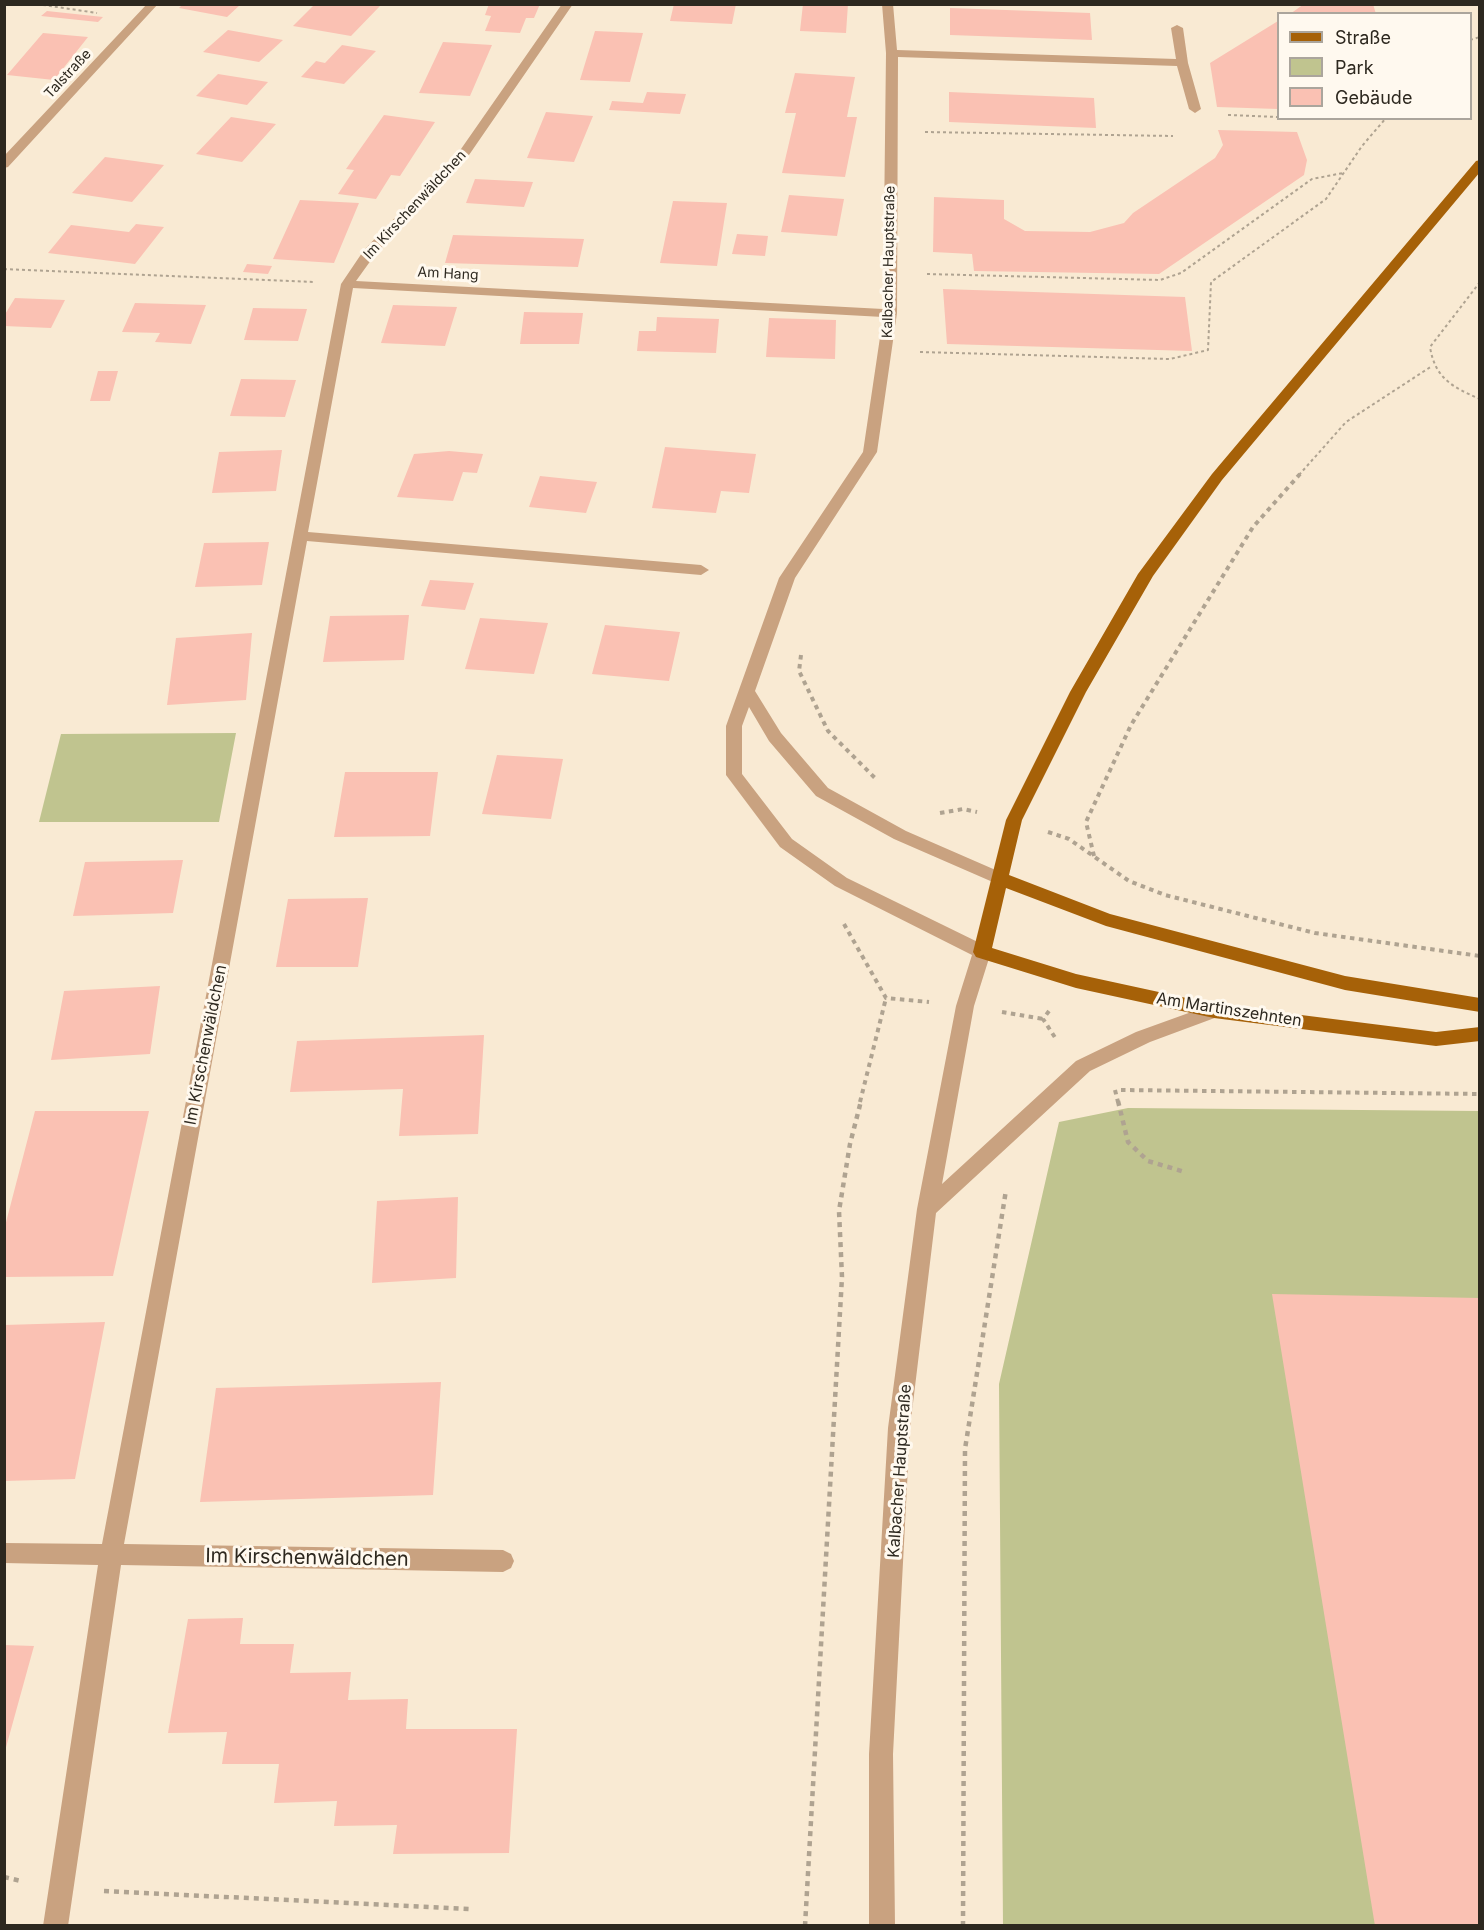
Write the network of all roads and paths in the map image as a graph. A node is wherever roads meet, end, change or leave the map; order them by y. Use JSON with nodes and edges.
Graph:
{"nodes":[{"id":1,"x":37,"y":4,"type":"edge"},
{"id":2,"x":153,"y":4,"type":"edge"},
{"id":3,"x":568,"y":4,"type":"edge"},
{"id":4,"x":887,"y":4,"type":"edge"},
{"id":5,"x":139,"y":20,"type":"junction"},
{"id":6,"x":1177,"y":28,"type":"dead end"},
{"id":7,"x":892,"y":52,"type":"junction"},
{"id":8,"x":1182,"y":63,"type":"junction"},
{"id":9,"x":1196,"y":111,"type":"junction"},
{"id":10,"x":1277,"y":117,"type":"edge"},
{"id":11,"x":1384,"y":120,"type":"edge"},
{"id":12,"x":891,"y":131,"type":"junction"},
{"id":13,"x":4,"y":164,"type":"edge"},
{"id":14,"x":1479,"y":164,"type":"edge"},
{"id":15,"x":1343,"y":173,"type":"junction"},
{"id":16,"x":4,"y":269,"type":"edge"},
{"id":17,"x":891,"y":274,"type":"junction"},
{"id":18,"x":1479,"y":282,"type":"edge"},
{"id":19,"x":347,"y":284,"type":"junction"},
{"id":20,"x":890,"y":313,"type":"junction"},
{"id":21,"x":886,"y":351,"type":"junction"},
{"id":22,"x":1432,"y":366,"type":"junction"},
{"id":23,"x":1479,"y":399,"type":"edge"},
{"id":24,"x":302,"y":536,"type":"junction"},
{"id":25,"x":701,"y":570,"type":"dead end"},
{"id":26,"x":802,"y":650,"type":"dead end"},
{"id":27,"x":746,"y":690,"type":"junction"},
{"id":28,"x":883,"y":784,"type":"dead end"},
{"id":29,"x":1069,"y":839,"type":"dead end"},
{"id":30,"x":1095,"y":856,"type":"junction"},
{"id":31,"x":1001,"y":879,"type":"junction"},
{"id":32,"x":982,"y":952,"type":"junction"},
{"id":33,"x":1479,"y":956,"type":"edge"},
{"id":34,"x":886,"y":998,"type":"dead end"},
{"id":35,"x":1479,"y":1005,"type":"edge"},
{"id":36,"x":1214,"y":1011,"type":"junction"},
{"id":37,"x":1479,"y":1034,"type":"edge"},
{"id":38,"x":1115,"y":1090,"type":"junction"},
{"id":39,"x":1479,"y":1094,"type":"edge"},
{"id":40,"x":1106,"y":1097,"type":"dead end"},
{"id":41,"x":1185,"y":1172,"type":"dead end"},
{"id":42,"x":1008,"y":1179,"type":"dead end"},
{"id":43,"x":927,"y":1209,"type":"junction"},
{"id":44,"x":4,"y":1553,"type":"edge"},
{"id":45,"x":111,"y":1554,"type":"junction"},
{"id":46,"x":503,"y":1561,"type":"dead end"},
{"id":47,"x":61,"y":1889,"type":"junction"},
{"id":48,"x":471,"y":1909,"type":"dead end"},
{"id":49,"x":56,"y":1926,"type":"edge"},
{"id":50,"x":805,"y":1926,"type":"edge"},
{"id":51,"x":882,"y":1926,"type":"edge"},
{"id":52,"x":963,"y":1926,"type":"edge"}],
"edges":[{"from":1,"to":5,"type":"path"},
{"from":2,"to":5,"type":"street","name":"Talstraße"},
{"from":3,"to":19,"type":"street","name":"Im Kirschenwäldchen"},
{"from":4,"to":7,"type":"street","name":"Kalbacher Hauptstraße"},
{"from":5,"to":13,"type":"street","name":"Talstraße"},
{"from":6,"to":8,"type":"street"},
{"from":7,"to":8,"type":"street"},
{"from":7,"to":12,"type":"street","name":"Kalbacher Hauptstraße"},
{"from":8,"to":9,"type":"street"},
{"from":9,"to":10,"type":"path"},
{"from":9,"to":12,"type":"path"},
{"from":11,"to":15,"type":"path"},
{"from":12,"to":17,"type":"street","name":"Kalbacher Hauptstraße"},
{"from":14,"to":31,"type":"main road","name":"Kalbacher Hauptstraße"},
{"from":15,"to":17,"type":"path"},
{"from":15,"to":21,"type":"path"},
{"from":16,"to":19,"type":"path"},
{"from":17,"to":20,"type":"street","name":"Kalbacher Hauptstraße"},
{"from":18,"to":22,"type":"path"},
{"from":19,"to":20,"type":"street","name":"Am Hang"},
{"from":19,"to":24,"type":"street","name":"Im Kirschenwäldchen"},
{"from":20,"to":21,"type":"street","name":"Kalbacher Hauptstraße"},
{"from":21,"to":27,"type":"street","name":"Kalbacher Hauptstraße"},
{"from":22,"to":23,"type":"path"},
{"from":22,"to":30,"type":"path"},
{"from":24,"to":25,"type":"street"},
{"from":24,"to":45,"type":"street","name":"Im Kirschenwäldchen"},
{"from":26,"to":28,"type":"path"},
{"from":27,"to":31,"type":"street"},
{"from":27,"to":32,"type":"street","name":"Kalbacher Hauptstraße"},
{"from":29,"to":30,"type":"path"},
{"from":30,"to":33,"type":"path"},
{"from":31,"to":32,"type":"main road","name":"Kalbacher Hauptstraße"},
{"from":31,"to":35,"type":"main road"},
{"from":32,"to":36,"type":"main road","name":"Am Martinszehnten"},
{"from":32,"to":43,"type":"street","name":"Kalbacher Hauptstraße"},
{"from":34,"to":50,"type":"path"},
{"from":36,"to":37,"type":"main road","name":"Am Martinszehnten"},
{"from":36,"to":43,"type":"street"},
{"from":38,"to":39,"type":"path"},
{"from":38,"to":40,"type":"path"},
{"from":38,"to":41,"type":"path"},
{"from":42,"to":52,"type":"path"},
{"from":43,"to":51,"type":"street","name":"Kalbacher Hauptstraße"},
{"from":44,"to":45,"type":"street","name":"Im Kirschenwäldchen"},
{"from":45,"to":46,"type":"street","name":"Im Kirschenwäldchen"},
{"from":45,"to":47,"type":"street","name":"Im Kirschenwäldchen"},
{"from":47,"to":48,"type":"path"},
{"from":47,"to":49,"type":"street","name":"Im Kirschenwäldchen"}]}
